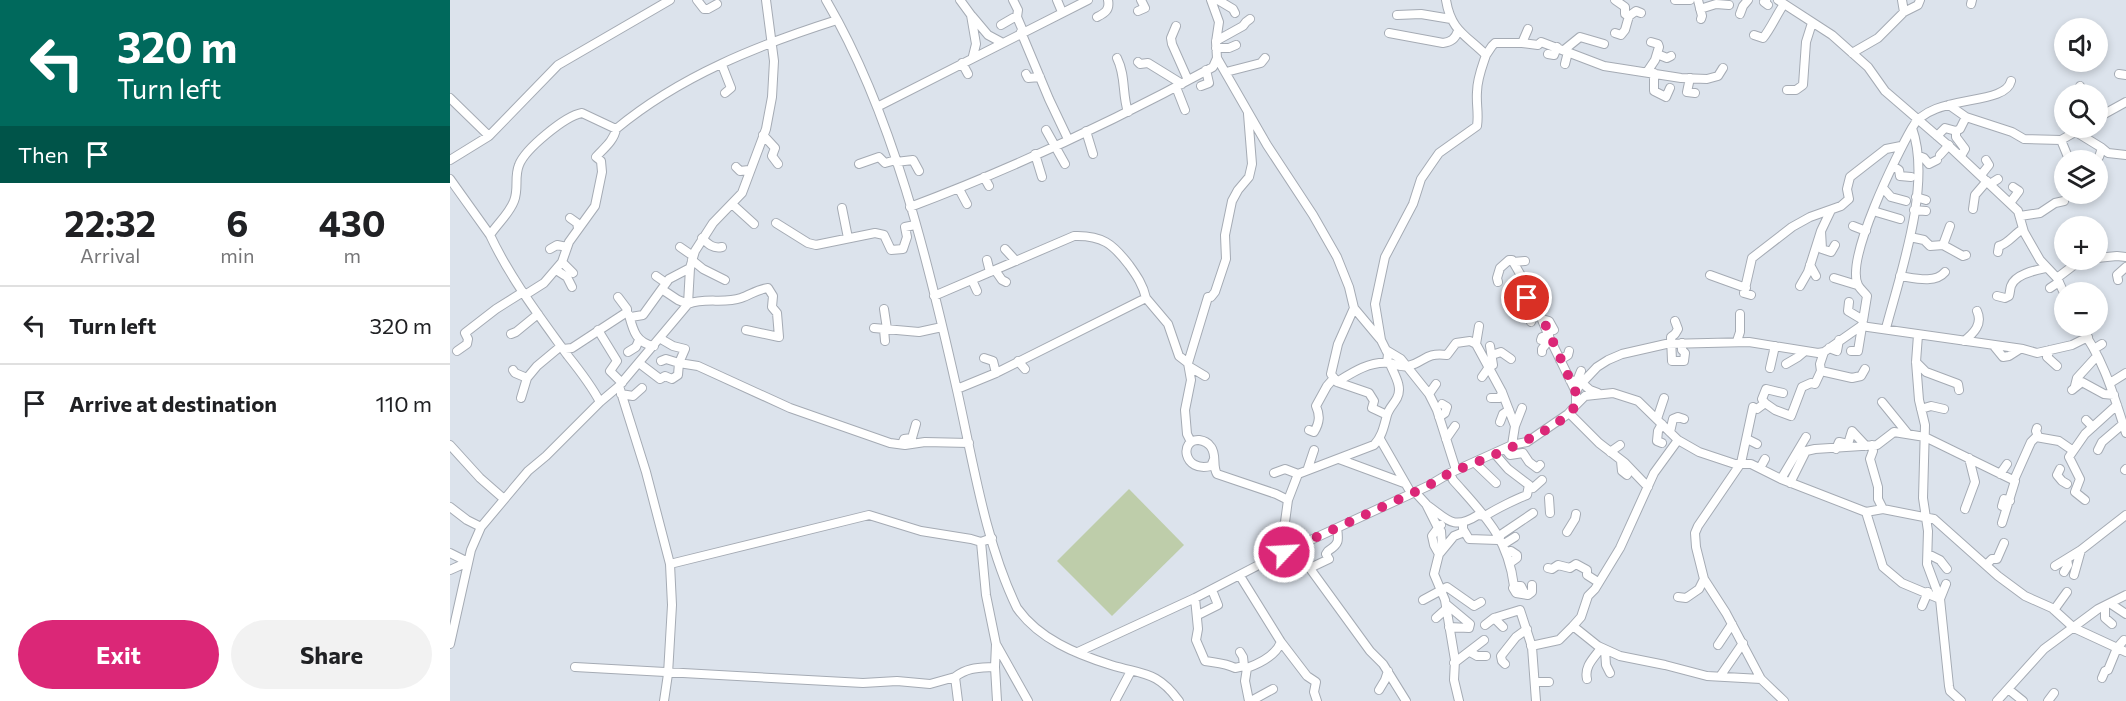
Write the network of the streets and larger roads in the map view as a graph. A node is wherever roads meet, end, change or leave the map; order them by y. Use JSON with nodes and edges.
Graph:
{"nodes":[{"id":1,"x":670,"y":0,"type":"edge"},
{"id":2,"x":697,"y":0,"type":"edge"},
{"id":3,"x":766,"y":0,"type":"edge"},
{"id":4,"x":825,"y":0,"type":"edge"},
{"id":5,"x":960,"y":0,"type":"edge"},
{"id":6,"x":1013,"y":0,"type":"edge"},
{"id":7,"x":1057,"y":0,"type":"edge"},
{"id":8,"x":1088,"y":0,"type":"edge"},
{"id":9,"x":1108,"y":0,"type":"edge"},
{"id":10,"x":1141,"y":0,"type":"edge"},
{"id":11,"x":1211,"y":0,"type":"edge"},
{"id":12,"x":1218,"y":0,"type":"edge"},
{"id":13,"x":1446,"y":0,"type":"edge"},
{"id":14,"x":1615,"y":0,"type":"edge"},
{"id":15,"x":1675,"y":0,"type":"edge"},
{"id":16,"x":1690,"y":0,"type":"edge"},
{"id":17,"x":1698,"y":0,"type":"edge"},
{"id":18,"x":1748,"y":0,"type":"edge"},
{"id":19,"x":1902,"y":0,"type":"edge"},
{"id":20,"x":1920,"y":0,"type":"edge"},
{"id":21,"x":1781,"y":2,"type":"edge"},
{"id":22,"x":717,"y":4,"type":"dead end"},
{"id":23,"x":1729,"y":5,"type":"dead end"},
{"id":24,"x":1700,"y":9,"type":"junction"},
{"id":25,"x":1138,"y":11,"type":"dead end"},
{"id":26,"x":1062,"y":12,"type":"junction"},
{"id":27,"x":1904,"y":12,"type":"junction"},
{"id":28,"x":1235,"y":13,"type":"dead end"},
{"id":29,"x":1641,"y":13,"type":"dead end"},
{"id":30,"x":1740,"y":14,"type":"dead end"},
{"id":31,"x":971,"y":15,"type":"junction"},
{"id":32,"x":1397,"y":15,"type":"dead end"},
{"id":33,"x":1629,"y":16,"type":"junction"},
{"id":34,"x":1017,"y":17,"type":"junction"},
{"id":35,"x":1097,"y":17,"type":"dead end"},
{"id":36,"x":1250,"y":19,"type":"dead end"},
{"id":37,"x":1452,"y":19,"type":"junction"},
{"id":38,"x":1701,"y":19,"type":"dead end"},
{"id":39,"x":837,"y":20,"type":"junction"},
{"id":40,"x":1812,"y":23,"type":"junction"},
{"id":41,"x":1001,"y":25,"type":"dead end"},
{"id":42,"x":1176,"y":26,"type":"dead end"},
{"id":43,"x":1528,"y":29,"type":"dead end"},
{"id":44,"x":1458,"y":31,"type":"junction"},
{"id":45,"x":1022,"y":32,"type":"junction"},
{"id":46,"x":1389,"y":33,"type":"dead end"},
{"id":47,"x":1615,"y":33,"type":"dead end"},
{"id":48,"x":1754,"y":35,"type":"dead end"},
{"id":49,"x":772,"y":41,"type":"junction"},
{"id":50,"x":1001,"y":42,"type":"junction"},
{"id":51,"x":1651,"y":42,"type":"dead end"},
{"id":52,"x":1495,"y":43,"type":"junction"},
{"id":53,"x":1522,"y":43,"type":"junction"},
{"id":54,"x":1216,"y":44,"type":"junction"},
{"id":55,"x":1604,"y":44,"type":"dead end"},
{"id":56,"x":1236,"y":45,"type":"dead end"},
{"id":57,"x":1478,"y":46,"type":"junction"},
{"id":58,"x":1563,"y":50,"type":"junction"},
{"id":59,"x":1852,"y":53,"type":"junction"},
{"id":60,"x":1486,"y":54,"type":"junction"},
{"id":61,"x":1548,"y":54,"type":"dead end"},
{"id":62,"x":1657,"y":54,"type":"junction"},
{"id":63,"x":973,"y":56,"type":"junction"},
{"id":64,"x":1671,"y":56,"type":"dead end"},
{"id":65,"x":1117,"y":58,"type":"dead end"},
{"id":66,"x":1158,"y":58,"type":"dead end"},
{"id":67,"x":1217,"y":58,"type":"junction"},
{"id":68,"x":1265,"y":58,"type":"dead end"},
{"id":69,"x":1138,"y":62,"type":"dead end"},
{"id":70,"x":962,"y":63,"type":"junction"},
{"id":71,"x":1148,"y":63,"type":"junction"},
{"id":72,"x":1565,"y":64,"type":"dead end"},
{"id":73,"x":722,"y":65,"type":"junction"},
{"id":74,"x":1723,"y":68,"type":"dead end"},
{"id":75,"x":1206,"y":70,"type":"junction"},
{"id":76,"x":1226,"y":72,"type":"junction"},
{"id":77,"x":1651,"y":73,"type":"junction"},
{"id":78,"x":968,"y":74,"type":"dead end"},
{"id":79,"x":1026,"y":74,"type":"dead end"},
{"id":80,"x":1040,"y":77,"type":"junction"},
{"id":81,"x":1690,"y":78,"type":"junction"},
{"id":82,"x":2011,"y":81,"type":"dead end"},
{"id":83,"x":1182,"y":83,"type":"junction"},
{"id":84,"x":1201,"y":86,"type":"dead end"},
{"id":85,"x":1670,"y":88,"type":"dead end"},
{"id":86,"x":1787,"y":90,"type":"dead end"},
{"id":87,"x":725,"y":93,"type":"dead end"},
{"id":88,"x":1695,"y":93,"type":"dead end"},
{"id":89,"x":450,"y":98,"type":"edge"},
{"id":90,"x":1244,"y":101,"type":"junction"},
{"id":91,"x":2126,"y":102,"type":"edge"},
{"id":92,"x":1949,"y":105,"type":"junction"},
{"id":93,"x":877,"y":107,"type":"junction"},
{"id":94,"x":1185,"y":110,"type":"dead end"},
{"id":95,"x":1128,"y":112,"type":"junction"},
{"id":96,"x":2108,"y":112,"type":"edge"},
{"id":97,"x":1966,"y":117,"type":"junction"},
{"id":98,"x":1917,"y":118,"type":"junction"},
{"id":99,"x":1912,"y":128,"type":"junction"},
{"id":100,"x":616,"y":129,"type":"junction"},
{"id":101,"x":1046,"y":130,"type":"dead end"},
{"id":102,"x":1086,"y":131,"type":"junction"},
{"id":103,"x":1956,"y":131,"type":"junction"},
{"id":104,"x":763,"y":135,"type":"junction"},
{"id":105,"x":489,"y":136,"type":"junction"},
{"id":106,"x":1937,"y":136,"type":"junction"},
{"id":107,"x":2065,"y":138,"type":"edge"},
{"id":108,"x":2089,"y":138,"type":"edge"},
{"id":109,"x":1068,"y":139,"type":"junction"},
{"id":110,"x":2061,"y":140,"type":"junction"},
{"id":111,"x":1054,"y":145,"type":"junction"},
{"id":112,"x":1948,"y":145,"type":"junction"},
{"id":113,"x":1901,"y":147,"type":"junction"},
{"id":114,"x":2102,"y":148,"type":"joint"},
{"id":115,"x":2065,"y":150,"type":"edge"},
{"id":116,"x":1035,"y":154,"type":"junction"},
{"id":117,"x":1093,"y":154,"type":"dead end"},
{"id":118,"x":2126,"y":155,"type":"edge"},
{"id":119,"x":1919,"y":156,"type":"junction"},
{"id":120,"x":1960,"y":156,"type":"junction"},
{"id":121,"x":450,"y":160,"type":"edge"},
{"id":122,"x":1986,"y":160,"type":"dead end"},
{"id":123,"x":896,"y":161,"type":"junction"},
{"id":124,"x":778,"y":164,"type":"dead end"},
{"id":125,"x":860,"y":164,"type":"dead end"},
{"id":126,"x":1065,"y":164,"type":"dead end"},
{"id":127,"x":1893,"y":166,"type":"junction"},
{"id":128,"x":736,"y":167,"type":"dead end"},
{"id":129,"x":749,"y":170,"type":"junction"},
{"id":130,"x":919,"y":171,"type":"dead end"},
{"id":131,"x":1981,"y":175,"type":"junction"},
{"id":132,"x":984,"y":177,"type":"junction"},
{"id":133,"x":1042,"y":177,"type":"dead end"},
{"id":134,"x":1911,"y":177,"type":"dead end"},
{"id":135,"x":450,"y":179,"type":"edge"},
{"id":136,"x":1998,"y":179,"type":"dead end"},
{"id":137,"x":1989,"y":182,"type":"junction"},
{"id":138,"x":989,"y":186,"type":"dead end"},
{"id":139,"x":2013,"y":186,"type":"dead end"},
{"id":140,"x":1883,"y":188,"type":"junction"},
{"id":141,"x":959,"y":189,"type":"junction"},
{"id":142,"x":1916,"y":197,"type":"junction"},
{"id":143,"x":1926,"y":200,"type":"dead end"},
{"id":144,"x":1906,"y":201,"type":"dead end"},
{"id":145,"x":2010,"y":203,"type":"junction"},
{"id":146,"x":732,"y":204,"type":"junction"},
{"id":147,"x":967,"y":204,"type":"dead end"},
{"id":148,"x":2054,"y":204,"type":"edge"},
{"id":149,"x":910,"y":207,"type":"junction"},
{"id":150,"x":842,"y":208,"type":"dead end"},
{"id":151,"x":1973,"y":209,"type":"dead end"},
{"id":152,"x":1831,"y":210,"type":"junction"},
{"id":153,"x":1914,"y":210,"type":"junction"},
{"id":154,"x":1873,"y":211,"type":"junction"},
{"id":155,"x":1926,"y":211,"type":"dead end"},
{"id":156,"x":2020,"y":216,"type":"junction"},
{"id":157,"x":570,"y":218,"type":"dead end"},
{"id":158,"x":1900,"y":219,"type":"dead end"},
{"id":159,"x":776,"y":223,"type":"dead end"},
{"id":160,"x":754,"y":224,"type":"dead end"},
{"id":161,"x":915,"y":225,"type":"junction"},
{"id":162,"x":1853,"y":226,"type":"dead end"},
{"id":163,"x":1950,"y":226,"type":"dead end"},
{"id":164,"x":578,"y":228,"type":"junction"},
{"id":165,"x":2023,"y":229,"type":"junction"},
{"id":166,"x":1821,"y":231,"type":"junction"},
{"id":167,"x":1866,"y":231,"type":"junction"},
{"id":168,"x":490,"y":235,"type":"junction"},
{"id":169,"x":1910,"y":237,"type":"junction"},
{"id":170,"x":702,"y":238,"type":"junction"},
{"id":171,"x":848,"y":238,"type":"junction"},
{"id":172,"x":1836,"y":245,"type":"dead end"},
{"id":173,"x":1944,"y":245,"type":"junction"},
{"id":174,"x":921,"y":246,"type":"junction"},
{"id":175,"x":567,"y":247,"type":"junction"},
{"id":176,"x":680,"y":247,"type":"dead end"},
{"id":177,"x":722,"y":247,"type":"dead end"},
{"id":178,"x":550,"y":249,"type":"dead end"},
{"id":179,"x":903,"y":249,"type":"junction"},
{"id":180,"x":1005,"y":249,"type":"dead end"},
{"id":181,"x":1998,"y":252,"type":"dead end"},
{"id":182,"x":1966,"y":255,"type":"dead end"},
{"id":183,"x":2108,"y":257,"type":"edge"},
{"id":184,"x":2126,"y":258,"type":"edge"},
{"id":185,"x":987,"y":260,"type":"dead end"},
{"id":186,"x":692,"y":261,"type":"junction"},
{"id":187,"x":1016,"y":261,"type":"junction"},
{"id":188,"x":1525,"y":261,"type":"dead end"},
{"id":189,"x":562,"y":262,"type":"junction"},
{"id":190,"x":1513,"y":262,"type":"junction"},
{"id":191,"x":1810,"y":265,"type":"junction"},
{"id":192,"x":2126,"y":267,"type":"edge"},
{"id":193,"x":2046,"y":268,"type":"junction"},
{"id":194,"x":556,"y":270,"type":"junction"},
{"id":195,"x":2069,"y":270,"type":"edge"},
{"id":196,"x":992,"y":271,"type":"junction"},
{"id":197,"x":1945,"y":272,"type":"dead end"},
{"id":198,"x":573,"y":273,"type":"dead end"},
{"id":199,"x":1710,"y":275,"type":"dead end"},
{"id":200,"x":656,"y":276,"type":"dead end"},
{"id":201,"x":1816,"y":276,"type":"dead end"},
{"id":202,"x":1900,"y":276,"type":"junction"},
{"id":203,"x":1834,"y":278,"type":"dead end"},
{"id":204,"x":725,"y":280,"type":"dead end"},
{"id":205,"x":972,"y":280,"type":"junction"},
{"id":206,"x":2058,"y":280,"type":"junction"},
{"id":207,"x":2118,"y":280,"type":"dead end"},
{"id":208,"x":1006,"y":282,"type":"dead end"},
{"id":209,"x":1498,"y":282,"type":"dead end"},
{"id":210,"x":1857,"y":285,"type":"junction"},
{"id":211,"x":1800,"y":286,"type":"dead end"},
{"id":212,"x":572,"y":287,"type":"dead end"},
{"id":213,"x":664,"y":287,"type":"junction"},
{"id":214,"x":1541,"y":287,"type":"dead end"},
{"id":215,"x":1746,"y":288,"type":"junction"},
{"id":216,"x":2049,"y":288,"type":"dead end"},
{"id":217,"x":977,"y":291,"type":"dead end"},
{"id":218,"x":1514,"y":293,"type":"dead end"},
{"id":219,"x":524,"y":294,"type":"junction"},
{"id":220,"x":1751,"y":295,"type":"dead end"},
{"id":221,"x":934,"y":296,"type":"junction"},
{"id":222,"x":1530,"y":296,"type":"junction"},
{"id":223,"x":1997,"y":296,"type":"dead end"},
{"id":224,"x":618,"y":297,"type":"dead end"},
{"id":225,"x":1146,"y":298,"type":"junction"},
{"id":226,"x":1849,"y":302,"type":"dead end"},
{"id":227,"x":688,"y":304,"type":"junction"},
{"id":228,"x":1354,"y":308,"type":"junction"},
{"id":229,"x":884,"y":309,"type":"dead end"},
{"id":230,"x":1977,"y":311,"type":"dead end"},
{"id":231,"x":538,"y":314,"type":"junction"},
{"id":232,"x":629,"y":314,"type":"junction"},
{"id":233,"x":1740,"y":314,"type":"dead end"},
{"id":234,"x":643,"y":315,"type":"junction"},
{"id":235,"x":1675,"y":321,"type":"dead end"},
{"id":236,"x":1531,"y":322,"type":"dead end"},
{"id":237,"x":1862,"y":323,"type":"junction"},
{"id":238,"x":1479,"y":326,"type":"dead end"},
{"id":239,"x":942,"y":327,"type":"junction"},
{"id":240,"x":874,"y":328,"type":"dead end"},
{"id":241,"x":1886,"y":328,"type":"junction"},
{"id":242,"x":886,"y":329,"type":"junction"},
{"id":243,"x":598,"y":330,"type":"junction"},
{"id":244,"x":746,"y":330,"type":"dead end"},
{"id":245,"x":1740,"y":331,"type":"junction"},
{"id":246,"x":511,"y":334,"type":"dead end"},
{"id":247,"x":1551,"y":335,"type":"junction"},
{"id":248,"x":1918,"y":336,"type":"junction"},
{"id":249,"x":637,"y":337,"type":"junction"},
{"id":250,"x":2088,"y":337,"type":"joint"},
{"id":251,"x":660,"y":339,"type":"junction"},
{"id":252,"x":1381,"y":340,"type":"junction"},
{"id":253,"x":1541,"y":340,"type":"dead end"},
{"id":254,"x":885,"y":341,"type":"dead end"},
{"id":255,"x":1737,"y":341,"type":"junction"},
{"id":256,"x":1964,"y":341,"type":"junction"},
{"id":257,"x":1751,"y":342,"type":"junction"},
{"id":258,"x":1682,"y":343,"type":"junction"},
{"id":259,"x":1476,"y":344,"type":"junction"},
{"id":260,"x":1672,"y":344,"type":"junction"},
{"id":261,"x":2102,"y":344,"type":"dead end"},
{"id":262,"x":1490,"y":346,"type":"dead end"},
{"id":263,"x":1775,"y":346,"type":"junction"},
{"id":264,"x":562,"y":347,"type":"junction"},
{"id":265,"x":653,"y":347,"type":"junction"},
{"id":266,"x":1386,"y":350,"type":"junction"},
{"id":267,"x":1826,"y":350,"type":"junction"},
{"id":268,"x":2050,"y":350,"type":"junction"},
{"id":269,"x":457,"y":351,"type":"dead end"},
{"id":270,"x":1569,"y":351,"type":"dead end"},
{"id":271,"x":1851,"y":351,"type":"dead end"},
{"id":272,"x":628,"y":352,"type":"dead end"},
{"id":273,"x":1542,"y":352,"type":"dead end"},
{"id":274,"x":1804,"y":352,"type":"junction"},
{"id":275,"x":2095,"y":352,"type":"junction"},
{"id":276,"x":1492,"y":355,"type":"junction"},
{"id":277,"x":984,"y":358,"type":"dead end"},
{"id":278,"x":1511,"y":359,"type":"dead end"},
{"id":279,"x":1560,"y":360,"type":"junction"},
{"id":280,"x":1018,"y":361,"type":"junction"},
{"id":281,"x":1916,"y":362,"type":"junction"},
{"id":282,"x":639,"y":363,"type":"junction"},
{"id":283,"x":679,"y":363,"type":"junction"},
{"id":284,"x":1389,"y":363,"type":"junction"},
{"id":285,"x":1786,"y":364,"type":"dead end"},
{"id":286,"x":1189,"y":365,"type":"junction"},
{"id":287,"x":2057,"y":366,"type":"dead end"},
{"id":288,"x":1407,"y":367,"type":"junction"},
{"id":289,"x":1489,"y":367,"type":"junction"},
{"id":290,"x":1770,"y":368,"type":"dead end"},
{"id":291,"x":1025,"y":369,"type":"dead end"},
{"id":292,"x":1865,"y":369,"type":"dead end"},
{"id":293,"x":513,"y":370,"type":"dead end"},
{"id":294,"x":1581,"y":370,"type":"dead end"},
{"id":295,"x":1821,"y":371,"type":"junction"},
{"id":296,"x":996,"y":373,"type":"junction"},
{"id":297,"x":2126,"y":373,"type":"edge"},
{"id":298,"x":1205,"y":376,"type":"dead end"},
{"id":299,"x":1482,"y":377,"type":"dead end"},
{"id":300,"x":528,"y":378,"type":"junction"},
{"id":301,"x":1336,"y":380,"type":"junction"},
{"id":302,"x":1576,"y":381,"type":"junction"},
{"id":303,"x":2110,"y":383,"type":"junction"},
{"id":304,"x":1436,"y":384,"type":"dead end"},
{"id":305,"x":621,"y":388,"type":"junction"},
{"id":306,"x":642,"y":388,"type":"dead end"},
{"id":307,"x":957,"y":389,"type":"junction"},
{"id":308,"x":1959,"y":390,"type":"dead end"},
{"id":309,"x":1502,"y":392,"type":"junction"},
{"id":310,"x":1783,"y":393,"type":"dead end"},
{"id":311,"x":1429,"y":394,"type":"junction"},
{"id":312,"x":1602,"y":394,"type":"junction"},
{"id":313,"x":2114,"y":395,"type":"junction"},
{"id":314,"x":521,"y":398,"type":"dead end"},
{"id":315,"x":1491,"y":398,"type":"dead end"},
{"id":316,"x":1664,"y":398,"type":"dead end"},
{"id":317,"x":600,"y":402,"type":"junction"},
{"id":318,"x":1882,"y":402,"type":"dead end"},
{"id":319,"x":1765,"y":403,"type":"junction"},
{"id":320,"x":1442,"y":404,"type":"dead end"},
{"id":321,"x":1576,"y":405,"type":"junction"},
{"id":322,"x":2117,"y":405,"type":"junction"},
{"id":323,"x":1522,"y":408,"type":"dead end"},
{"id":324,"x":1921,"y":408,"type":"junction"},
{"id":325,"x":1944,"y":409,"type":"dead end"},
{"id":326,"x":1509,"y":410,"type":"junction"},
{"id":327,"x":1569,"y":413,"type":"junction"},
{"id":328,"x":1387,"y":415,"type":"junction"},
{"id":329,"x":2106,"y":416,"type":"junction"},
{"id":330,"x":1439,"y":417,"type":"junction"},
{"id":331,"x":1684,"y":419,"type":"dead end"},
{"id":332,"x":2123,"y":419,"type":"edge"},
{"id":333,"x":2086,"y":420,"type":"dead end"},
{"id":334,"x":1500,"y":422,"type":"dead end"},
{"id":335,"x":1660,"y":422,"type":"junction"},
{"id":336,"x":916,"y":424,"type":"dead end"},
{"id":337,"x":1455,"y":426,"type":"dead end"},
{"id":338,"x":1515,"y":426,"type":"junction"},
{"id":339,"x":2093,"y":427,"type":"junction"},
{"id":340,"x":1309,"y":430,"type":"dead end"},
{"id":341,"x":2115,"y":430,"type":"junction"},
{"id":342,"x":1670,"y":432,"type":"junction"},
{"id":343,"x":2126,"y":433,"type":"edge"},
{"id":344,"x":1908,"y":434,"type":"junction"},
{"id":345,"x":1925,"y":437,"type":"junction"},
{"id":346,"x":1380,"y":439,"type":"junction"},
{"id":347,"x":1446,"y":439,"type":"junction"},
{"id":348,"x":1678,"y":440,"type":"junction"},
{"id":349,"x":1747,"y":440,"type":"junction"},
{"id":350,"x":1191,"y":442,"type":"junction"},
{"id":351,"x":969,"y":443,"type":"junction"},
{"id":352,"x":1662,"y":443,"type":"dead end"},
{"id":353,"x":902,"y":444,"type":"junction"},
{"id":354,"x":1756,"y":444,"type":"dead end"},
{"id":355,"x":450,"y":445,"type":"edge"},
{"id":356,"x":1620,"y":445,"type":"dead end"},
{"id":357,"x":1869,"y":446,"type":"junction"},
{"id":358,"x":1509,"y":447,"type":"junction"},
{"id":359,"x":1836,"y":448,"type":"junction"},
{"id":360,"x":1314,"y":450,"type":"dead end"},
{"id":361,"x":2098,"y":450,"type":"dead end"},
{"id":362,"x":1610,"y":452,"type":"junction"},
{"id":363,"x":1801,"y":452,"type":"junction"},
{"id":364,"x":2071,"y":453,"type":"junction"},
{"id":365,"x":1494,"y":454,"type":"junction"},
{"id":366,"x":1969,"y":458,"type":"junction"},
{"id":367,"x":1214,"y":459,"type":"junction"},
{"id":368,"x":1339,"y":459,"type":"junction"},
{"id":369,"x":1765,"y":459,"type":"dead end"},
{"id":370,"x":1622,"y":461,"type":"junction"},
{"id":371,"x":1741,"y":463,"type":"junction"},
{"id":372,"x":1475,"y":464,"type":"junction"},
{"id":373,"x":2007,"y":464,"type":"dead end"},
{"id":374,"x":1540,"y":465,"type":"dead end"},
{"id":375,"x":1204,"y":468,"type":"junction"},
{"id":376,"x":1308,"y":468,"type":"junction"},
{"id":377,"x":1760,"y":468,"type":"junction"},
{"id":378,"x":1453,"y":472,"type":"junction"},
{"id":379,"x":1274,"y":473,"type":"dead end"},
{"id":380,"x":1217,"y":474,"type":"junction"},
{"id":381,"x":1298,"y":474,"type":"junction"},
{"id":382,"x":2000,"y":474,"type":"junction"},
{"id":383,"x":1626,"y":475,"type":"dead end"},
{"id":384,"x":1781,"y":479,"type":"junction"},
{"id":385,"x":1542,"y":480,"type":"dead end"},
{"id":386,"x":2014,"y":480,"type":"junction"},
{"id":387,"x":1404,"y":483,"type":"junction"},
{"id":388,"x":1496,"y":483,"type":"dead end"},
{"id":389,"x":1790,"y":483,"type":"junction"},
{"id":390,"x":2067,"y":484,"type":"dead end"},
{"id":391,"x":1647,"y":487,"type":"junction"},
{"id":392,"x":1533,"y":488,"type":"dead end"},
{"id":393,"x":1413,"y":493,"type":"junction"},
{"id":394,"x":1549,"y":498,"type":"dead end"},
{"id":395,"x":504,"y":499,"type":"junction"},
{"id":396,"x":1288,"y":500,"type":"junction"},
{"id":397,"x":2085,"y":500,"type":"dead end"},
{"id":398,"x":1426,"y":504,"type":"junction"},
{"id":399,"x":450,"y":507,"type":"edge"},
{"id":400,"x":1883,"y":508,"type":"junction"},
{"id":401,"x":1965,"y":509,"type":"dead end"},
{"id":402,"x":1866,"y":512,"type":"junction"},
{"id":403,"x":1533,"y":513,"type":"dead end"},
{"id":404,"x":1550,"y":513,"type":"dead end"},
{"id":405,"x":1576,"y":514,"type":"dead end"},
{"id":406,"x":2126,"y":515,"type":"edge"},
{"id":407,"x":1485,"y":516,"type":"junction"},
{"id":408,"x":1927,"y":518,"type":"junction"},
{"id":409,"x":1447,"y":521,"type":"junction"},
{"id":410,"x":1463,"y":523,"type":"junction"},
{"id":411,"x":2002,"y":523,"type":"dead end"},
{"id":412,"x":481,"y":527,"type":"junction"},
{"id":413,"x":1336,"y":528,"type":"junction"},
{"id":414,"x":1438,"y":528,"type":"junction"},
{"id":415,"x":1464,"y":532,"type":"junction"},
{"id":416,"x":1567,"y":532,"type":"dead end"},
{"id":417,"x":1515,"y":537,"type":"dead end"},
{"id":418,"x":992,"y":538,"type":"junction"},
{"id":419,"x":981,"y":542,"type":"junction"},
{"id":420,"x":1502,"y":542,"type":"junction"},
{"id":421,"x":2004,"y":543,"type":"dead end"},
{"id":422,"x":2081,"y":550,"type":"junction"},
{"id":423,"x":1284,"y":552,"type":"junction"},
{"id":424,"x":450,"y":553,"type":"edge"},
{"id":425,"x":1439,"y":554,"type":"junction"},
{"id":426,"x":1928,"y":554,"type":"junction"},
{"id":427,"x":1276,"y":556,"type":"junction"},
{"id":428,"x":2067,"y":559,"type":"junction"},
{"id":429,"x":1324,"y":561,"type":"junction"},
{"id":430,"x":468,"y":562,"type":"junction"},
{"id":431,"x":670,"y":564,"type":"junction"},
{"id":432,"x":1986,"y":565,"type":"junction"},
{"id":433,"x":2055,"y":566,"type":"dead end"},
{"id":434,"x":1310,"y":568,"type":"junction"},
{"id":435,"x":1548,"y":568,"type":"dead end"},
{"id":436,"x":1947,"y":569,"type":"dead end"},
{"id":437,"x":450,"y":570,"type":"edge"},
{"id":438,"x":2064,"y":572,"type":"dead end"},
{"id":439,"x":2074,"y":575,"type":"dead end"},
{"id":440,"x":1240,"y":576,"type":"junction"},
{"id":441,"x":1704,"y":579,"type":"junction"},
{"id":442,"x":1320,"y":581,"type":"junction"},
{"id":443,"x":1598,"y":582,"type":"junction"},
{"id":444,"x":1934,"y":583,"type":"junction"},
{"id":445,"x":1946,"y":584,"type":"dead end"},
{"id":446,"x":1532,"y":585,"type":"dead end"},
{"id":447,"x":1212,"y":590,"type":"junction"},
{"id":448,"x":1440,"y":591,"type":"junction"},
{"id":449,"x":2067,"y":592,"type":"dead end"},
{"id":450,"x":1927,"y":594,"type":"junction"},
{"id":451,"x":2126,"y":595,"type":"edge"},
{"id":452,"x":1678,"y":597,"type":"dead end"},
{"id":453,"x":1195,"y":598,"type":"junction"},
{"id":454,"x":1940,"y":599,"type":"junction"},
{"id":455,"x":1423,"y":600,"type":"dead end"},
{"id":456,"x":1481,"y":602,"type":"dead end"},
{"id":457,"x":2108,"y":605,"type":"junction"},
{"id":458,"x":1446,"y":606,"type":"junction"},
{"id":459,"x":1922,"y":606,"type":"dead end"},
{"id":460,"x":2054,"y":610,"type":"junction"},
{"id":461,"x":1197,"y":613,"type":"junction"},
{"id":462,"x":2126,"y":614,"type":"edge"},
{"id":463,"x":1436,"y":618,"type":"dead end"},
{"id":464,"x":1494,"y":618,"type":"junction"},
{"id":465,"x":1732,"y":624,"type":"junction"},
{"id":466,"x":2112,"y":624,"type":"dead end"},
{"id":467,"x":1485,"y":625,"type":"dead end"},
{"id":468,"x":1573,"y":626,"type":"junction"},
{"id":469,"x":1449,"y":627,"type":"junction"},
{"id":470,"x":1503,"y":627,"type":"dead end"},
{"id":471,"x":2074,"y":628,"type":"junction"},
{"id":472,"x":1527,"y":629,"type":"junction"},
{"id":473,"x":1484,"y":640,"type":"dead end"},
{"id":474,"x":2124,"y":640,"type":"dead end"},
{"id":475,"x":1281,"y":642,"type":"junction"},
{"id":476,"x":1743,"y":643,"type":"junction"},
{"id":477,"x":450,"y":644,"type":"edge"},
{"id":478,"x":996,"y":644,"type":"junction"},
{"id":479,"x":1718,"y":645,"type":"dead end"},
{"id":480,"x":1531,"y":646,"type":"junction"},
{"id":481,"x":2117,"y":648,"type":"junction"},
{"id":482,"x":1603,"y":649,"type":"junction"},
{"id":483,"x":1078,"y":652,"type":"junction"},
{"id":484,"x":1240,"y":652,"type":"dead end"},
{"id":485,"x":1470,"y":652,"type":"junction"},
{"id":486,"x":2126,"y":652,"type":"edge"},
{"id":487,"x":1486,"y":656,"type":"dead end"},
{"id":488,"x":1454,"y":663,"type":"junction"},
{"id":489,"x":1505,"y":664,"type":"dead end"},
{"id":490,"x":575,"y":667,"type":"dead end"},
{"id":491,"x":995,"y":667,"type":"junction"},
{"id":492,"x":1246,"y":667,"type":"junction"},
{"id":493,"x":1131,"y":671,"type":"junction"},
{"id":494,"x":1388,"y":671,"type":"junction"},
{"id":495,"x":1610,"y":673,"type":"dead end"},
{"id":496,"x":668,"y":674,"type":"junction"},
{"id":497,"x":1721,"y":675,"type":"junction"},
{"id":498,"x":955,"y":677,"type":"junction"},
{"id":499,"x":2102,"y":678,"type":"dead end"},
{"id":500,"x":1587,"y":679,"type":"dead end"},
{"id":501,"x":1761,"y":679,"type":"junction"},
{"id":502,"x":1536,"y":682,"type":"junction"},
{"id":503,"x":1550,"y":682,"type":"dead end"},
{"id":504,"x":1273,"y":689,"type":"dead end"},
{"id":505,"x":2008,"y":689,"type":"junction"},
{"id":506,"x":1378,"y":690,"type":"dead end"},
{"id":507,"x":2054,"y":693,"type":"dead end"},
{"id":508,"x":1537,"y":700,"type":"edge"},
{"id":509,"x":664,"y":701,"type":"edge"},
{"id":510,"x":958,"y":701,"type":"edge"},
{"id":511,"x":997,"y":701,"type":"edge"},
{"id":512,"x":1028,"y":701,"type":"edge"},
{"id":513,"x":1115,"y":701,"type":"edge"},
{"id":514,"x":1179,"y":701,"type":"edge"},
{"id":515,"x":1250,"y":701,"type":"edge"},
{"id":516,"x":1317,"y":701,"type":"edge"},
{"id":517,"x":1406,"y":701,"type":"edge"},
{"id":518,"x":1459,"y":701,"type":"edge"},
{"id":519,"x":1784,"y":701,"type":"edge"},
{"id":520,"x":1961,"y":701,"type":"edge"},
{"id":521,"x":1997,"y":701,"type":"edge"},
{"id":522,"x":2023,"y":701,"type":"edge"},
{"id":523,"x":2048,"y":701,"type":"edge"}],
"edges":[{"from":1,"to":105,"type":"street"},
{"from":2,"to":22,"type":"street"},
{"from":3,"to":49,"type":"street"},
{"from":4,"to":39,"type":"street"},
{"from":5,"to":31,"type":"street"},
{"from":6,"to":34,"type":"street"},
{"from":7,"to":26,"type":"street"},
{"from":8,"to":26,"type":"street"},
{"from":9,"to":35,"type":"street"},
{"from":10,"to":25,"type":"street"},
{"from":11,"to":54,"type":"street"},
{"from":12,"to":28,"type":"street"},
{"from":13,"to":37,"type":"street"},
{"from":14,"to":33,"type":"street"},
{"from":15,"to":16,"type":"street"},
{"from":17,"to":24,"type":"street"},
{"from":18,"to":30,"type":"street"},
{"from":19,"to":27,"type":"street"},
{"from":20,"to":27,"type":"street"},
{"from":21,"to":40,"type":"street"},
{"from":21,"to":48,"type":"street"},
{"from":23,"to":24,"type":"street"},
{"from":24,"to":38,"type":"street"},
{"from":26,"to":45,"type":"street"},
{"from":27,"to":59,"type":"street"},
{"from":29,"to":33,"type":"street"},
{"from":31,"to":50,"type":"street"},
{"from":31,"to":63,"type":"street"},
{"from":32,"to":37,"type":"street"},
{"from":33,"to":47,"type":"street"},
{"from":34,"to":41,"type":"street"},
{"from":34,"to":45,"type":"street"},
{"from":36,"to":54,"type":"street"},
{"from":37,"to":44,"type":"street"},
{"from":39,"to":49,"type":"street"},
{"from":39,"to":93,"type":"street"},
{"from":40,"to":59,"type":"street"},
{"from":40,"to":86,"type":"street"},
{"from":42,"to":83,"type":"street"},
{"from":43,"to":53,"type":"street"},
{"from":44,"to":46,"type":"street"},
{"from":44,"to":57,"type":"street"},
{"from":45,"to":50,"type":"street"},
{"from":45,"to":80,"type":"street"},
{"from":49,"to":73,"type":"street"},
{"from":49,"to":104,"type":"street"},
{"from":50,"to":63,"type":"street"},
{"from":51,"to":62,"type":"street"},
{"from":52,"to":53,"type":"street"},
{"from":52,"to":57,"type":"street"},
{"from":52,"to":60,"type":"street"},
{"from":53,"to":58,"type":"street"},
{"from":54,"to":56,"type":"street"},
{"from":54,"to":67,"type":"street"},
{"from":55,"to":58,"type":"street"},
{"from":57,"to":60,"type":"street"},
{"from":58,"to":61,"type":"street"},
{"from":58,"to":72,"type":"street"},
{"from":58,"to":77,"type":"street"},
{"from":59,"to":98,"type":"street"},
{"from":60,"to":252,"type":"street"},
{"from":62,"to":64,"type":"street"},
{"from":62,"to":77,"type":"street"},
{"from":63,"to":70,"type":"street"},
{"from":65,"to":95,"type":"street"},
{"from":66,"to":71,"type":"street"},
{"from":67,"to":75,"type":"street"},
{"from":67,"to":76,"type":"street"},
{"from":68,"to":76,"type":"street"},
{"from":69,"to":71,"type":"street"},
{"from":70,"to":78,"type":"street"},
{"from":70,"to":93,"type":"street"},
{"from":71,"to":83,"type":"street"},
{"from":73,"to":87,"type":"street"},
{"from":73,"to":100,"type":"street"},
{"from":74,"to":81,"type":"street"},
{"from":75,"to":83,"type":"street"},
{"from":75,"to":84,"type":"street"},
{"from":76,"to":90,"type":"street"},
{"from":77,"to":81,"type":"street"},
{"from":77,"to":85,"type":"street"},
{"from":79,"to":80,"type":"street"},
{"from":80,"to":109,"type":"street"},
{"from":81,"to":88,"type":"street"},
{"from":82,"to":92,"type":"street"},
{"from":83,"to":94,"type":"street"},
{"from":83,"to":95,"type":"street"},
{"from":89,"to":105,"type":"street"},
{"from":90,"to":228,"type":"street"},
{"from":90,"to":286,"type":"street"},
{"from":91,"to":96,"type":"street"},
{"from":92,"to":97,"type":"street"},
{"from":92,"to":98,"type":"street"},
{"from":93,"to":123,"type":"street"},
{"from":95,"to":102,"type":"street"},
{"from":97,"to":103,"type":"street"},
{"from":97,"to":110,"type":"street"},
{"from":98,"to":99,"type":"street"},
{"from":98,"to":106,"type":"street"},
{"from":99,"to":113,"type":"street"},
{"from":99,"to":119,"type":"street"},
{"from":100,"to":164,"type":"street"},
{"from":100,"to":168,"type":"street"},
{"from":101,"to":111,"type":"street"},
{"from":102,"to":109,"type":"street"},
{"from":102,"to":117,"type":"street"},
{"from":103,"to":106,"type":"street"},
{"from":103,"to":120,"type":"street"},
{"from":104,"to":124,"type":"street"},
{"from":104,"to":129,"type":"street"},
{"from":105,"to":121,"type":"street"},
{"from":106,"to":112,"type":"street"},
{"from":107,"to":110,"type":"street"},
{"from":108,"to":114,"type":"street"},
{"from":109,"to":111,"type":"street"},
{"from":110,"to":115,"type":"street"},
{"from":111,"to":116,"type":"street"},
{"from":111,"to":126,"type":"street"},
{"from":112,"to":119,"type":"street"},
{"from":112,"to":120,"type":"street"},
{"from":113,"to":127,"type":"street"},
{"from":113,"to":152,"type":"street"},
{"from":114,"to":118,"type":"street"},
{"from":116,"to":132,"type":"street"},
{"from":116,"to":133,"type":"street"},
{"from":119,"to":142,"type":"street"},
{"from":120,"to":131,"type":"street"},
{"from":122,"to":131,"type":"street"},
{"from":123,"to":125,"type":"street"},
{"from":123,"to":130,"type":"street"},
{"from":123,"to":149,"type":"street"},
{"from":127,"to":134,"type":"street"},
{"from":127,"to":140,"type":"street"},
{"from":128,"to":129,"type":"street"},
{"from":129,"to":146,"type":"street"},
{"from":131,"to":137,"type":"street"},
{"from":132,"to":138,"type":"street"},
{"from":132,"to":141,"type":"street"},
{"from":135,"to":168,"type":"street"},
{"from":136,"to":137,"type":"street"},
{"from":137,"to":145,"type":"street"},
{"from":137,"to":151,"type":"street"},
{"from":139,"to":145,"type":"street"},
{"from":140,"to":144,"type":"street"},
{"from":140,"to":154,"type":"street"},
{"from":141,"to":147,"type":"street"},
{"from":141,"to":149,"type":"street"},
{"from":142,"to":143,"type":"street"},
{"from":142,"to":153,"type":"street"},
{"from":145,"to":156,"type":"street"},
{"from":146,"to":160,"type":"street"},
{"from":146,"to":170,"type":"street"},
{"from":148,"to":156,"type":"street"},
{"from":149,"to":161,"type":"street"},
{"from":150,"to":171,"type":"street"},
{"from":152,"to":166,"type":"street"},
{"from":152,"to":215,"type":"street"},
{"from":153,"to":155,"type":"street"},
{"from":153,"to":169,"type":"street"},
{"from":154,"to":158,"type":"street"},
{"from":154,"to":167,"type":"street"},
{"from":156,"to":165,"type":"street"},
{"from":157,"to":164,"type":"street"},
{"from":159,"to":171,"type":"street"},
{"from":161,"to":174,"type":"street"},
{"from":161,"to":179,"type":"street"},
{"from":162,"to":167,"type":"street"},
{"from":163,"to":173,"type":"street"},
{"from":164,"to":175,"type":"street"},
{"from":165,"to":181,"type":"street"},
{"from":165,"to":193,"type":"street"},
{"from":166,"to":172,"type":"street"},
{"from":166,"to":191,"type":"street"},
{"from":167,"to":210,"type":"street"},
{"from":168,"to":219,"type":"street"},
{"from":169,"to":173,"type":"street"},
{"from":169,"to":202,"type":"street"},
{"from":170,"to":177,"type":"street"},
{"from":170,"to":186,"type":"street"},
{"from":171,"to":179,"type":"street"},
{"from":173,"to":182,"type":"street"},
{"from":174,"to":179,"type":"street"},
{"from":174,"to":221,"type":"street"},
{"from":175,"to":178,"type":"street"},
{"from":175,"to":189,"type":"street"},
{"from":176,"to":186,"type":"street"},
{"from":180,"to":187,"type":"street"},
{"from":183,"to":184,"type":"street"},
{"from":185,"to":196,"type":"street"},
{"from":186,"to":204,"type":"street"},
{"from":186,"to":213,"type":"street"},
{"from":186,"to":227,"type":"street"},
{"from":187,"to":196,"type":"street"},
{"from":187,"to":225,"type":"street"},
{"from":188,"to":190,"type":"street"},
{"from":189,"to":194,"type":"street"},
{"from":189,"to":198,"type":"street"},
{"from":190,"to":209,"type":"street"},
{"from":190,"to":222,"type":"street"},
{"from":191,"to":201,"type":"street"},
{"from":191,"to":211,"type":"street"},
{"from":192,"to":207,"type":"street"},
{"from":193,"to":206,"type":"street"},
{"from":193,"to":223,"type":"street"},
{"from":194,"to":212,"type":"street"},
{"from":194,"to":219,"type":"street"},
{"from":195,"to":206,"type":"street"},
{"from":196,"to":205,"type":"street"},
{"from":196,"to":208,"type":"street"},
{"from":197,"to":202,"type":"street"},
{"from":199,"to":215,"type":"street"},
{"from":200,"to":213,"type":"street"},
{"from":202,"to":241,"type":"street"},
{"from":203,"to":210,"type":"street"},
{"from":205,"to":217,"type":"street"},
{"from":205,"to":221,"type":"street"},
{"from":206,"to":216,"type":"street"},
{"from":210,"to":237,"type":"street"},
{"from":213,"to":227,"type":"street"},
{"from":213,"to":234,"type":"street"},
{"from":214,"to":222,"type":"street"},
{"from":215,"to":220,"type":"street"},
{"from":218,"to":222,"type":"street"},
{"from":219,"to":231,"type":"street"},
{"from":219,"to":269,"type":"street"},
{"from":221,"to":239,"type":"street"},
{"from":222,"to":236,"type":"street"},
{"from":222,"to":247,"type":"street"},
{"from":224,"to":232,"type":"street"},
{"from":225,"to":280,"type":"street"},
{"from":225,"to":286,"type":"street"},
{"from":226,"to":237,"type":"street"},
{"from":227,"to":244,"type":"street"},
{"from":227,"to":251,"type":"street"},
{"from":228,"to":252,"type":"street"},
{"from":228,"to":301,"type":"street"},
{"from":229,"to":242,"type":"street"},
{"from":230,"to":256,"type":"street"},
{"from":231,"to":246,"type":"street"},
{"from":231,"to":264,"type":"street"},
{"from":232,"to":234,"type":"street"},
{"from":232,"to":243,"type":"street"},
{"from":232,"to":249,"type":"street"},
{"from":233,"to":245,"type":"street"},
{"from":234,"to":249,"type":"street"},
{"from":235,"to":260,"type":"street"},
{"from":237,"to":241,"type":"street"},
{"from":237,"to":267,"type":"street"},
{"from":237,"to":271,"type":"street"},
{"from":238,"to":259,"type":"street"},
{"from":239,"to":242,"type":"street"},
{"from":239,"to":307,"type":"street"},
{"from":240,"to":242,"type":"street"},
{"from":241,"to":248,"type":"street"},
{"from":242,"to":254,"type":"street"},
{"from":243,"to":264,"type":"street"},
{"from":243,"to":305,"type":"street"},
{"from":245,"to":255,"type":"street"},
{"from":245,"to":257,"type":"street"},
{"from":247,"to":253,"type":"street"},
{"from":247,"to":273,"type":"street"},
{"from":247,"to":279,"type":"street"},
{"from":248,"to":256,"type":"street"},
{"from":248,"to":281,"type":"street"},
{"from":249,"to":265,"type":"street"},
{"from":249,"to":272,"type":"street"},
{"from":250,"to":268,"type":"street"},
{"from":250,"to":275,"type":"street"},
{"from":251,"to":265,"type":"street"},
{"from":251,"to":283,"type":"street"},
{"from":252,"to":266,"type":"street"},
{"from":255,"to":257,"type":"street"},
{"from":255,"to":258,"type":"street"},
{"from":256,"to":268,"type":"street"},
{"from":257,"to":263,"type":"street"},
{"from":258,"to":260,"type":"street"},
{"from":258,"to":260,"type":"street"},
{"from":259,"to":288,"type":"street"},
{"from":259,"to":289,"type":"street"},
{"from":260,"to":302,"type":"street"},
{"from":261,"to":275,"type":"street"},
{"from":262,"to":276,"type":"street"},
{"from":263,"to":274,"type":"street"},
{"from":263,"to":290,"type":"street"},
{"from":264,"to":300,"type":"street"},
{"from":264,"to":317,"type":"street"},
{"from":265,"to":282,"type":"street"},
{"from":265,"to":283,"type":"street"},
{"from":266,"to":284,"type":"street"},
{"from":266,"to":288,"type":"street"},
{"from":267,"to":274,"type":"street"},
{"from":267,"to":295,"type":"street"},
{"from":268,"to":287,"type":"street"},
{"from":270,"to":279,"type":"street"},
{"from":274,"to":285,"type":"street"},
{"from":275,"to":303,"type":"street"},
{"from":275,"to":313,"type":"street"},
{"from":276,"to":278,"type":"street"},
{"from":276,"to":289,"type":"street"},
{"from":277,"to":296,"type":"street"},
{"from":279,"to":302,"type":"street"},
{"from":280,"to":291,"type":"street"},
{"from":280,"to":296,"type":"street"},
{"from":281,"to":308,"type":"street"},
{"from":281,"to":324,"type":"street"},
{"from":282,"to":283,"type":"street"},
{"from":282,"to":305,"type":"street"},
{"from":283,"to":353,"type":"street"},
{"from":284,"to":288,"type":"street"},
{"from":284,"to":301,"type":"street"},
{"from":284,"to":328,"type":"street"},
{"from":286,"to":298,"type":"street"},
{"from":286,"to":350,"type":"street"},
{"from":288,"to":311,"type":"street"},
{"from":289,"to":299,"type":"street"},
{"from":289,"to":309,"type":"street"},
{"from":292,"to":295,"type":"street"},
{"from":293,"to":300,"type":"street"},
{"from":294,"to":302,"type":"street"},
{"from":295,"to":319,"type":"street"},
{"from":296,"to":307,"type":"street"},
{"from":297,"to":303,"type":"street"},
{"from":300,"to":314,"type":"street"},
{"from":301,"to":328,"type":"street"},
{"from":301,"to":340,"type":"street"},
{"from":302,"to":312,"type":"street"},
{"from":302,"to":321,"type":"street"},
{"from":303,"to":313,"type":"street"},
{"from":304,"to":311,"type":"street"},
{"from":305,"to":306,"type":"street"},
{"from":305,"to":317,"type":"street"},
{"from":305,"to":431,"type":"street"},
{"from":307,"to":351,"type":"street"},
{"from":309,"to":315,"type":"street"},
{"from":309,"to":326,"type":"street"},
{"from":310,"to":319,"type":"street"},
{"from":311,"to":330,"type":"street"},
{"from":312,"to":321,"type":"street"},
{"from":312,"to":335,"type":"street"},
{"from":313,"to":322,"type":"street"},
{"from":316,"to":335,"type":"street"},
{"from":317,"to":395,"type":"street"},
{"from":318,"to":344,"type":"street"},
{"from":319,"to":349,"type":"street"},
{"from":320,"to":330,"type":"street"},
{"from":321,"to":327,"type":"street"},
{"from":322,"to":329,"type":"street"},
{"from":322,"to":332,"type":"street"},
{"from":323,"to":338,"type":"street"},
{"from":324,"to":325,"type":"street"},
{"from":324,"to":345,"type":"street"},
{"from":326,"to":334,"type":"street"},
{"from":326,"to":338,"type":"street"},
{"from":327,"to":358,"type":"street"},
{"from":327,"to":362,"type":"street"},
{"from":328,"to":346,"type":"street"},
{"from":329,"to":339,"type":"street"},
{"from":329,"to":341,"type":"street"},
{"from":330,"to":347,"type":"street"},
{"from":331,"to":342,"type":"street"},
{"from":332,"to":341,"type":"street"},
{"from":332,"to":343,"type":"street"},
{"from":333,"to":339,"type":"street"},
{"from":335,"to":342,"type":"street"},
{"from":335,"to":352,"type":"street"},
{"from":336,"to":353,"type":"street"},
{"from":337,"to":347,"type":"street"},
{"from":338,"to":358,"type":"street"},
{"from":339,"to":364,"type":"street"},
{"from":341,"to":361,"type":"street"},
{"from":342,"to":348,"type":"street"},
{"from":344,"to":345,"type":"street"},
{"from":344,"to":357,"type":"street"},
{"from":345,"to":366,"type":"street"},
{"from":345,"to":408,"type":"street"},
{"from":346,"to":368,"type":"street"},
{"from":346,"to":387,"type":"street"},
{"from":347,"to":378,"type":"street"},
{"from":348,"to":371,"type":"street"},
{"from":348,"to":391,"type":"street"},
{"from":349,"to":354,"type":"street"},
{"from":349,"to":371,"type":"street"},
{"from":350,"to":367,"type":"street"},
{"from":350,"to":375,"type":"street"},
{"from":351,"to":353,"type":"street"},
{"from":351,"to":418,"type":"street"},
{"from":355,"to":395,"type":"street"},
{"from":356,"to":362,"type":"street"},
{"from":357,"to":359,"type":"street"},
{"from":357,"to":359,"type":"street"},
{"from":357,"to":400,"type":"street"},
{"from":358,"to":365,"type":"street"},
{"from":358,"to":374,"type":"street"},
{"from":359,"to":363,"type":"street"},
{"from":360,"to":376,"type":"street"},
{"from":362,"to":370,"type":"street"},
{"from":363,"to":384,"type":"street"},
{"from":363,"to":389,"type":"street"},
{"from":364,"to":386,"type":"street"},
{"from":364,"to":390,"type":"street"},
{"from":364,"to":397,"type":"street"},
{"from":365,"to":372,"type":"street"},
{"from":365,"to":407,"type":"street"},
{"from":366,"to":382,"type":"street"},
{"from":366,"to":401,"type":"street"},
{"from":367,"to":375,"type":"street"},
{"from":367,"to":380,"type":"street"},
{"from":368,"to":376,"type":"street"},
{"from":368,"to":387,"type":"street"},
{"from":369,"to":377,"type":"street"},
{"from":370,"to":383,"type":"street"},
{"from":370,"to":391,"type":"street"},
{"from":371,"to":377,"type":"street"},
{"from":371,"to":441,"type":"street"},
{"from":372,"to":378,"type":"street"},
{"from":372,"to":388,"type":"street"},
{"from":373,"to":382,"type":"street"},
{"from":375,"to":380,"type":"street"},
{"from":376,"to":381,"type":"street"},
{"from":377,"to":384,"type":"street"},
{"from":378,"to":393,"type":"street"},
{"from":378,"to":407,"type":"street"},
{"from":379,"to":381,"type":"street"},
{"from":380,"to":396,"type":"street"},
{"from":381,"to":396,"type":"street"},
{"from":382,"to":386,"type":"street"},
{"from":384,"to":389,"type":"street"},
{"from":385,"to":392,"type":"street"},
{"from":386,"to":411,"type":"street"},
{"from":387,"to":393,"type":"street"},
{"from":389,"to":402,"type":"street"},
{"from":391,"to":443,"type":"street"},
{"from":393,"to":398,"type":"street"},
{"from":393,"to":413,"type":"street"},
{"from":394,"to":404,"type":"street"},
{"from":395,"to":412,"type":"street"},
{"from":396,"to":427,"type":"street"},
{"from":398,"to":409,"type":"street"},
{"from":398,"to":414,"type":"street"},
{"from":399,"to":412,"type":"street"},
{"from":400,"to":402,"type":"street"},
{"from":400,"to":408,"type":"street"},
{"from":402,"to":450,"type":"street"},
{"from":403,"to":420,"type":"street"},
{"from":405,"to":416,"type":"street"},
{"from":406,"to":422,"type":"street"},
{"from":407,"to":410,"type":"street"},
{"from":407,"to":420,"type":"street"},
{"from":408,"to":426,"type":"street"},
{"from":408,"to":432,"type":"street"},
{"from":409,"to":410,"type":"street"},
{"from":409,"to":414,"type":"street"},
{"from":410,"to":415,"type":"street"},
{"from":412,"to":430,"type":"street"},
{"from":413,"to":423,"type":"street"},
{"from":413,"to":429,"type":"street"},
{"from":414,"to":425,"type":"street"},
{"from":415,"to":420,"type":"street"},
{"from":415,"to":425,"type":"street"},
{"from":417,"to":420,"type":"street"},
{"from":418,"to":419,"type":"street"},
{"from":418,"to":483,"type":"street"},
{"from":419,"to":431,"type":"street"},
{"from":419,"to":478,"type":"street"},
{"from":420,"to":446,"type":"street"},
{"from":421,"to":432,"type":"street"},
{"from":422,"to":428,"type":"street"},
{"from":422,"to":439,"type":"street"},
{"from":423,"to":427,"type":"street"},
{"from":423,"to":434,"type":"street"},
{"from":424,"to":430,"type":"street"},
{"from":425,"to":448,"type":"street"},
{"from":426,"to":436,"type":"street"},
{"from":426,"to":444,"type":"street"},
{"from":427,"to":440,"type":"street"},
{"from":428,"to":433,"type":"street"},
{"from":428,"to":438,"type":"street"},
{"from":429,"to":434,"type":"street"},
{"from":429,"to":442,"type":"street"},
{"from":430,"to":437,"type":"street"},
{"from":430,"to":477,"type":"street"},
{"from":431,"to":496,"type":"street"},
{"from":432,"to":460,"type":"street"},
{"from":434,"to":442,"type":"street"},
{"from":435,"to":443,"type":"street"},
{"from":440,"to":447,"type":"street"},
{"from":440,"to":475,"type":"street"},
{"from":441,"to":452,"type":"street"},
{"from":441,"to":465,"type":"street"},
{"from":442,"to":494,"type":"street"},
{"from":443,"to":468,"type":"street"},
{"from":444,"to":450,"type":"street"},
{"from":444,"to":454,"type":"street"},
{"from":445,"to":454,"type":"street"},
{"from":447,"to":453,"type":"street"},
{"from":447,"to":461,"type":"street"},
{"from":448,"to":455,"type":"street"},
{"from":448,"to":456,"type":"street"},
{"from":448,"to":458,"type":"street"},
{"from":449,"to":460,"type":"street"},
{"from":450,"to":454,"type":"street"},
{"from":450,"to":459,"type":"street"},
{"from":451,"to":457,"type":"street"},
{"from":453,"to":461,"type":"street"},
{"from":453,"to":483,"type":"street"},
{"from":454,"to":520,"type":"street"},
{"from":457,"to":462,"type":"street"},
{"from":457,"to":466,"type":"street"},
{"from":457,"to":471,"type":"street"},
{"from":458,"to":463,"type":"street"},
{"from":458,"to":469,"type":"street"},
{"from":458,"to":469,"type":"street"},
{"from":460,"to":471,"type":"street"},
{"from":461,"to":492,"type":"street"},
{"from":464,"to":467,"type":"street"},
{"from":464,"to":470,"type":"street"},
{"from":464,"to":472,"type":"street"},
{"from":465,"to":476,"type":"street"},
{"from":465,"to":479,"type":"street"},
{"from":468,"to":480,"type":"street"},
{"from":468,"to":482,"type":"street"},
{"from":469,"to":488,"type":"street"},
{"from":471,"to":481,"type":"street"},
{"from":471,"to":505,"type":"street"},
{"from":472,"to":480,"type":"street"},
{"from":472,"to":489,"type":"street"},
{"from":473,"to":485,"type":"street"},
{"from":474,"to":481,"type":"street"},
{"from":475,"to":492,"type":"street"},
{"from":475,"to":516,"type":"street"},
{"from":476,"to":497,"type":"street"},
{"from":476,"to":501,"type":"street"},
{"from":478,"to":491,"type":"street"},
{"from":478,"to":512,"type":"street"},
{"from":480,"to":502,"type":"street"},
{"from":481,"to":486,"type":"street"},
{"from":481,"to":499,"type":"street"},
{"from":482,"to":495,"type":"street"},
{"from":482,"to":497,"type":"street"},
{"from":482,"to":500,"type":"street"},
{"from":483,"to":493,"type":"street"},
{"from":484,"to":492,"type":"street"},
{"from":485,"to":487,"type":"street"},
{"from":485,"to":488,"type":"street"},
{"from":488,"to":518,"type":"street"},
{"from":490,"to":496,"type":"street"},
{"from":491,"to":498,"type":"street"},
{"from":491,"to":511,"type":"street"},
{"from":492,"to":515,"type":"street"},
{"from":493,"to":513,"type":"street"},
{"from":493,"to":514,"type":"street"},
{"from":494,"to":506,"type":"street"},
{"from":494,"to":517,"type":"street"},
{"from":496,"to":498,"type":"street"},
{"from":496,"to":509,"type":"street"},
{"from":497,"to":501,"type":"street"},
{"from":498,"to":510,"type":"street"},
{"from":501,"to":519,"type":"street"},
{"from":502,"to":503,"type":"street"},
{"from":502,"to":508,"type":"street"},
{"from":504,"to":515,"type":"street"},
{"from":505,"to":521,"type":"street"},
{"from":505,"to":522,"type":"street"},
{"from":507,"to":523,"type":"street"}]}
